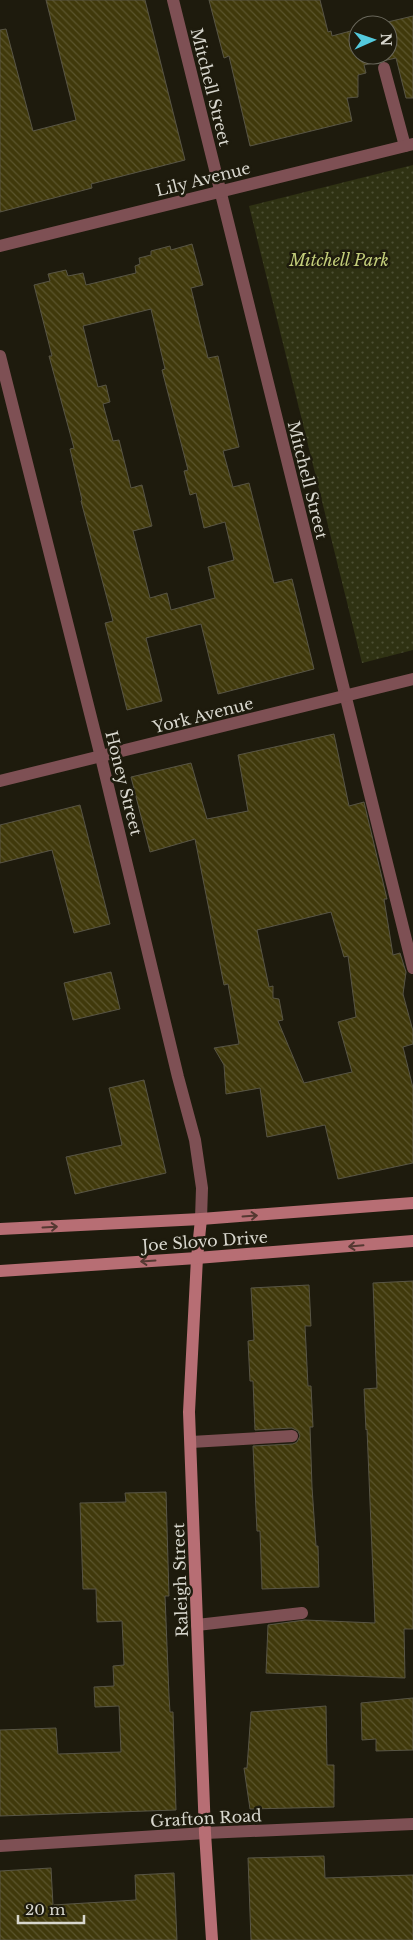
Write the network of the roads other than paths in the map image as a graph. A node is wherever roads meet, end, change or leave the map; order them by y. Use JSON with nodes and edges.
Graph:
{"nodes":[{"id":1,"x":173,"y":0,"type":"edge"},
{"id":2,"x":384,"y":68,"type":"dead end"},
{"id":3,"x":409,"y":145,"type":"edge"},
{"id":4,"x":220,"y":191,"type":"junction"},
{"id":5,"x":0,"y":246,"type":"edge"},
{"id":6,"x":0,"y":356,"type":"edge"},
{"id":7,"x":413,"y":679,"type":"edge"},
{"id":8,"x":344,"y":696,"type":"junction"},
{"id":9,"x":101,"y":757,"type":"junction"},
{"id":10,"x":0,"y":781,"type":"edge"},
{"id":11,"x":413,"y":968,"type":"edge"},
{"id":12,"x":413,"y":1202,"type":"edge"},
{"id":13,"x":201,"y":1219,"type":"junction"},
{"id":14,"x":0,"y":1229,"type":"edge"},
{"id":15,"x":413,"y":1241,"type":"edge"},
{"id":16,"x":197,"y":1258,"type":"junction"},
{"id":17,"x":0,"y":1271,"type":"edge"},
{"id":18,"x":292,"y":1436,"type":"dead end"},
{"id":19,"x":191,"y":1442,"type":"junction"},
{"id":20,"x":302,"y":1613,"type":"dead end"},
{"id":21,"x":197,"y":1625,"type":"junction"},
{"id":22,"x":413,"y":1824,"type":"edge"},
{"id":23,"x":205,"y":1833,"type":"junction"},
{"id":24,"x":0,"y":1846,"type":"edge"},
{"id":25,"x":212,"y":1940,"type":"edge"}],
"edges":[{"from":1,"to":4,"type":"street","name":"Mitchell Street"},
{"from":2,"to":3,"type":"street"},
{"from":3,"to":4,"type":"street","name":"Lily Avenue"},
{"from":4,"to":5,"type":"street","name":"Lily Avenue"},
{"from":4,"to":8,"type":"street","name":"Mitchell Street"},
{"from":6,"to":9,"type":"street","name":"Honey Street"},
{"from":7,"to":8,"type":"street","name":"York Avenue"},
{"from":8,"to":9,"type":"street","name":"York Avenue"},
{"from":8,"to":11,"type":"street","name":"Mitchell Street"},
{"from":9,"to":10,"type":"street","name":"York Avenue"},
{"from":9,"to":13,"type":"street","name":"Honey Street"},
{"from":13,"to":12,"type":"main road","name":"Joe Slovo Drive","one_way":true},
{"from":14,"to":13,"type":"main road","name":"Joe Slovo Drive","one_way":true},
{"from":13,"to":16,"type":"main road","name":"Raleigh Street"},
{"from":15,"to":16,"type":"main road","name":"Joe Slovo Drive","one_way":true},
{"from":16,"to":17,"type":"main road","name":"Joe Slovo Drive","one_way":true},
{"from":16,"to":19,"type":"main road","name":"Raleigh Street"},
{"from":18,"to":19,"type":"street"},
{"from":19,"to":21,"type":"main road","name":"Raleigh Street"},
{"from":20,"to":21,"type":"street"},
{"from":21,"to":23,"type":"main road","name":"Raleigh Street"},
{"from":22,"to":23,"type":"street","name":"Grafton Road"},
{"from":23,"to":24,"type":"street","name":"Grafton Road"},
{"from":23,"to":25,"type":"main road","name":"Raleigh Street"}]}
